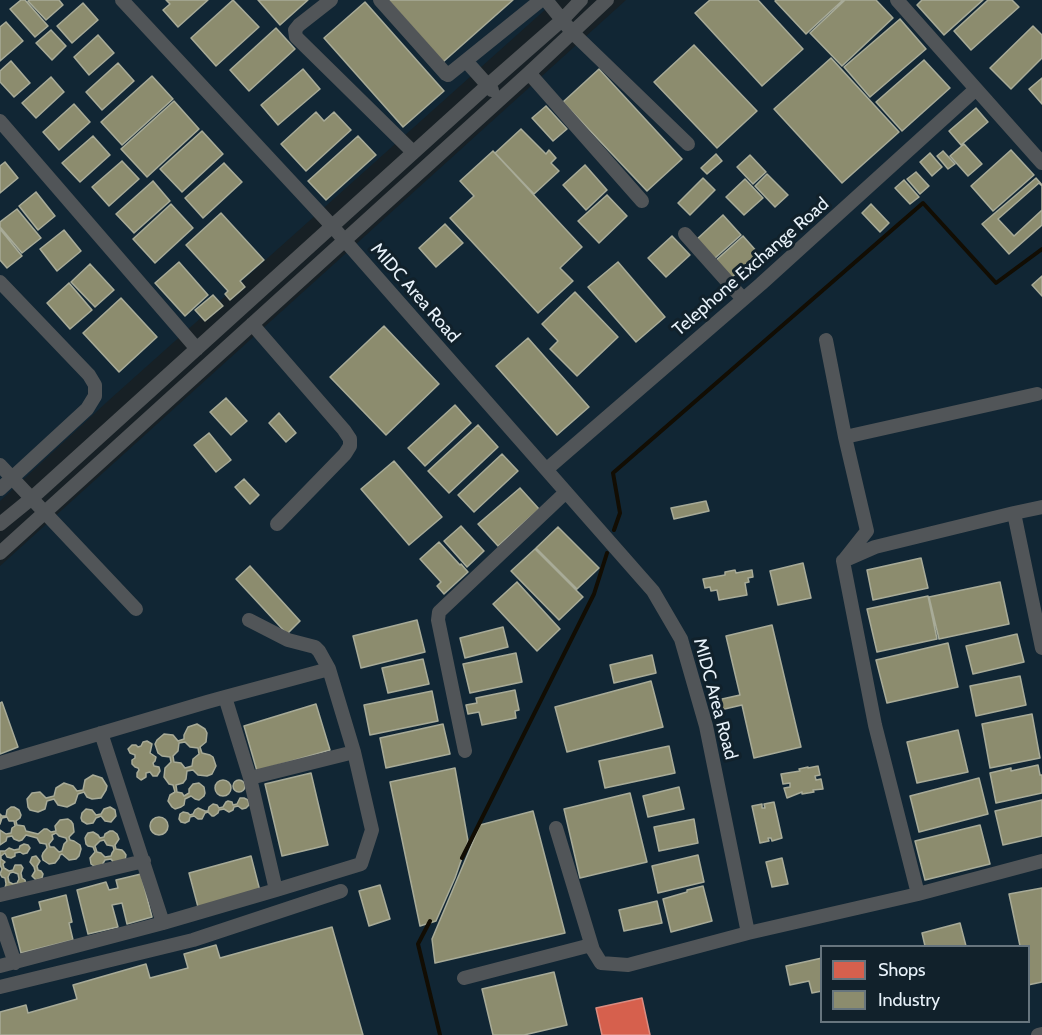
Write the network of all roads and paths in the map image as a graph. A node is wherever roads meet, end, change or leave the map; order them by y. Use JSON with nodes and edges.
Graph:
{"nodes":[{"id":1,"x":122,"y":0,"type":"edge"},
{"id":2,"x":331,"y":0,"type":"edge"},
{"id":3,"x":380,"y":0,"type":"edge"},
{"id":4,"x":541,"y":0,"type":"edge"},
{"id":5,"x":546,"y":0,"type":"edge"},
{"id":6,"x":581,"y":0,"type":"edge"},
{"id":7,"x":607,"y":0,"type":"edge"},
{"id":8,"x":897,"y":0,"type":"edge"},
{"id":9,"x":562,"y":20,"type":"junction"},
{"id":10,"x":572,"y":32,"type":"junction"},
{"id":11,"x":466,"y":61,"type":"junction"},
{"id":12,"x":529,"y":73,"type":"junction"},
{"id":13,"x":488,"y":85,"type":"junction"},
{"id":14,"x":976,"y":89,"type":"junction"},
{"id":15,"x":499,"y":99,"type":"junction"},
{"id":16,"x":454,"y":115,"type":"junction"},
{"id":17,"x":0,"y":121,"type":"edge"},
{"id":18,"x":466,"y":129,"type":"junction"},
{"id":19,"x":688,"y":144,"type":"dead end"},
{"id":20,"x":408,"y":157,"type":"junction"},
{"id":21,"x":1042,"y":163,"type":"edge"},
{"id":22,"x":416,"y":175,"type":"junction"},
{"id":23,"x":642,"y":201,"type":"dead end"},
{"id":24,"x":332,"y":226,"type":"junction"},
{"id":25,"x":685,"y":234,"type":"dead end"},
{"id":26,"x":345,"y":240,"type":"junction"},
{"id":27,"x":0,"y":282,"type":"edge"},
{"id":28,"x":743,"y":298,"type":"junction"},
{"id":29,"x":252,"y":324,"type":"junction"},
{"id":30,"x":825,"y":340,"type":"dead end"},
{"id":31,"x":197,"y":349,"type":"junction"},
{"id":32,"x":1036,"y":394,"type":"dead end"},
{"id":33,"x":845,"y":437,"type":"junction"},
{"id":34,"x":0,"y":465,"type":"edge"},
{"id":35,"x":547,"y":469,"type":"junction"},
{"id":36,"x":13,"y":478,"type":"junction"},
{"id":37,"x":0,"y":489,"type":"edge"},
{"id":38,"x":566,"y":492,"type":"junction"},
{"id":39,"x":32,"y":498,"type":"junction"},
{"id":40,"x":1042,"y":507,"type":"edge"},
{"id":41,"x":45,"y":512,"type":"junction"},
{"id":42,"x":1014,"y":513,"type":"junction"},
{"id":43,"x":0,"y":524,"type":"edge"},
{"id":44,"x":277,"y":524,"type":"dead end"},
{"id":45,"x":0,"y":553,"type":"edge"},
{"id":46,"x":843,"y":561,"type":"junction"},
{"id":47,"x":136,"y":609,"type":"dead end"},
{"id":48,"x":249,"y":620,"type":"dead end"},
{"id":49,"x":1042,"y":648,"type":"edge"},
{"id":50,"x":329,"y":669,"type":"junction"},
{"id":51,"x":225,"y":698,"type":"junction"},
{"id":52,"x":101,"y":733,"type":"junction"},
{"id":53,"x":465,"y":751,"type":"dead end"},
{"id":54,"x":354,"y":752,"type":"junction"},
{"id":55,"x":0,"y":763,"type":"edge"},
{"id":56,"x":250,"y":778,"type":"junction"},
{"id":57,"x":556,"y":828,"type":"dead end"},
{"id":58,"x":144,"y":861,"type":"junction"},
{"id":59,"x":1042,"y":861,"type":"edge"},
{"id":60,"x":276,"y":890,"type":"junction"},
{"id":61,"x":341,"y":891,"type":"dead end"},
{"id":62,"x":918,"y":894,"type":"junction"},
{"id":63,"x":0,"y":895,"type":"edge"},
{"id":64,"x":0,"y":919,"type":"edge"},
{"id":65,"x":163,"y":923,"type":"junction"},
{"id":66,"x":748,"y":933,"type":"junction"},
{"id":67,"x":591,"y":945,"type":"junction"},
{"id":68,"x":15,"y":963,"type":"junction"},
{"id":69,"x":0,"y":966,"type":"edge"},
{"id":70,"x":464,"y":978,"type":"dead end"},
{"id":71,"x":0,"y":987,"type":"edge"}],
"edges":[{"from":1,"to":24,"type":"street","name":"MIDC Area Road"},
{"from":2,"to":20,"type":"street"},
{"from":3,"to":11,"type":"street"},
{"from":4,"to":11,"type":"street"},
{"from":5,"to":9,"type":"street"},
{"from":6,"to":9,"type":"street"},
{"from":7,"to":10,"type":"street"},
{"from":8,"to":14,"type":"street"},
{"from":9,"to":10,"type":"street"},
{"from":9,"to":13,"type":"street"},
{"from":10,"to":12,"type":"street"},
{"from":10,"to":19,"type":"street"},
{"from":11,"to":13,"type":"street"},
{"from":12,"to":15,"type":"street"},
{"from":12,"to":23,"type":"street"},
{"from":13,"to":15,"type":"street"},
{"from":13,"to":16,"type":"street"},
{"from":14,"to":21,"type":"street"},
{"from":14,"to":28,"type":"street","name":"Telephone Exchange Road"},
{"from":15,"to":18,"type":"street"},
{"from":16,"to":18,"type":"street"},
{"from":16,"to":20,"type":"street"},
{"from":17,"to":31,"type":"street"},
{"from":18,"to":22,"type":"street"},
{"from":20,"to":22,"type":"street"},
{"from":20,"to":24,"type":"street"},
{"from":22,"to":26,"type":"street"},
{"from":24,"to":26,"type":"street","name":"MIDC Area Road"},
{"from":24,"to":31,"type":"street"},
{"from":25,"to":28,"type":"street"},
{"from":26,"to":29,"type":"street"},
{"from":26,"to":35,"type":"street","name":"MIDC Area Road"},
{"from":27,"to":36,"type":"street"},
{"from":28,"to":35,"type":"street","name":"Telephone Exchange Road"},
{"from":29,"to":41,"type":"street"},
{"from":29,"to":44,"type":"street"},
{"from":30,"to":33,"type":"street"},
{"from":31,"to":39,"type":"street"},
{"from":32,"to":33,"type":"street"},
{"from":33,"to":46,"type":"street"},
{"from":34,"to":36,"type":"street"},
{"from":35,"to":38,"type":"street","name":"MIDC Area Road"},
{"from":36,"to":37,"type":"street"},
{"from":36,"to":39,"type":"street"},
{"from":38,"to":53,"type":"street"},
{"from":38,"to":66,"type":"street","name":"MIDC Area Road"},
{"from":39,"to":41,"type":"street"},
{"from":39,"to":43,"type":"street"},
{"from":40,"to":42,"type":"street"},
{"from":41,"to":45,"type":"street"},
{"from":41,"to":47,"type":"street"},
{"from":42,"to":46,"type":"street"},
{"from":42,"to":49,"type":"street"},
{"from":46,"to":62,"type":"street"},
{"from":48,"to":50,"type":"street"},
{"from":50,"to":51,"type":"street"},
{"from":50,"to":54,"type":"street"},
{"from":51,"to":52,"type":"street"},
{"from":51,"to":56,"type":"street"},
{"from":52,"to":55,"type":"street"},
{"from":52,"to":58,"type":"street"},
{"from":54,"to":56,"type":"street"},
{"from":54,"to":60,"type":"street"},
{"from":56,"to":60,"type":"street"},
{"from":57,"to":67,"type":"street"},
{"from":58,"to":63,"type":"street"},
{"from":58,"to":65,"type":"street"},
{"from":59,"to":62,"type":"street"},
{"from":60,"to":65,"type":"street"},
{"from":61,"to":71,"type":"street"},
{"from":62,"to":66,"type":"street"},
{"from":64,"to":68,"type":"street"},
{"from":65,"to":68,"type":"street"},
{"from":66,"to":67,"type":"street"},
{"from":67,"to":70,"type":"street"},
{"from":68,"to":69,"type":"street"}]}
